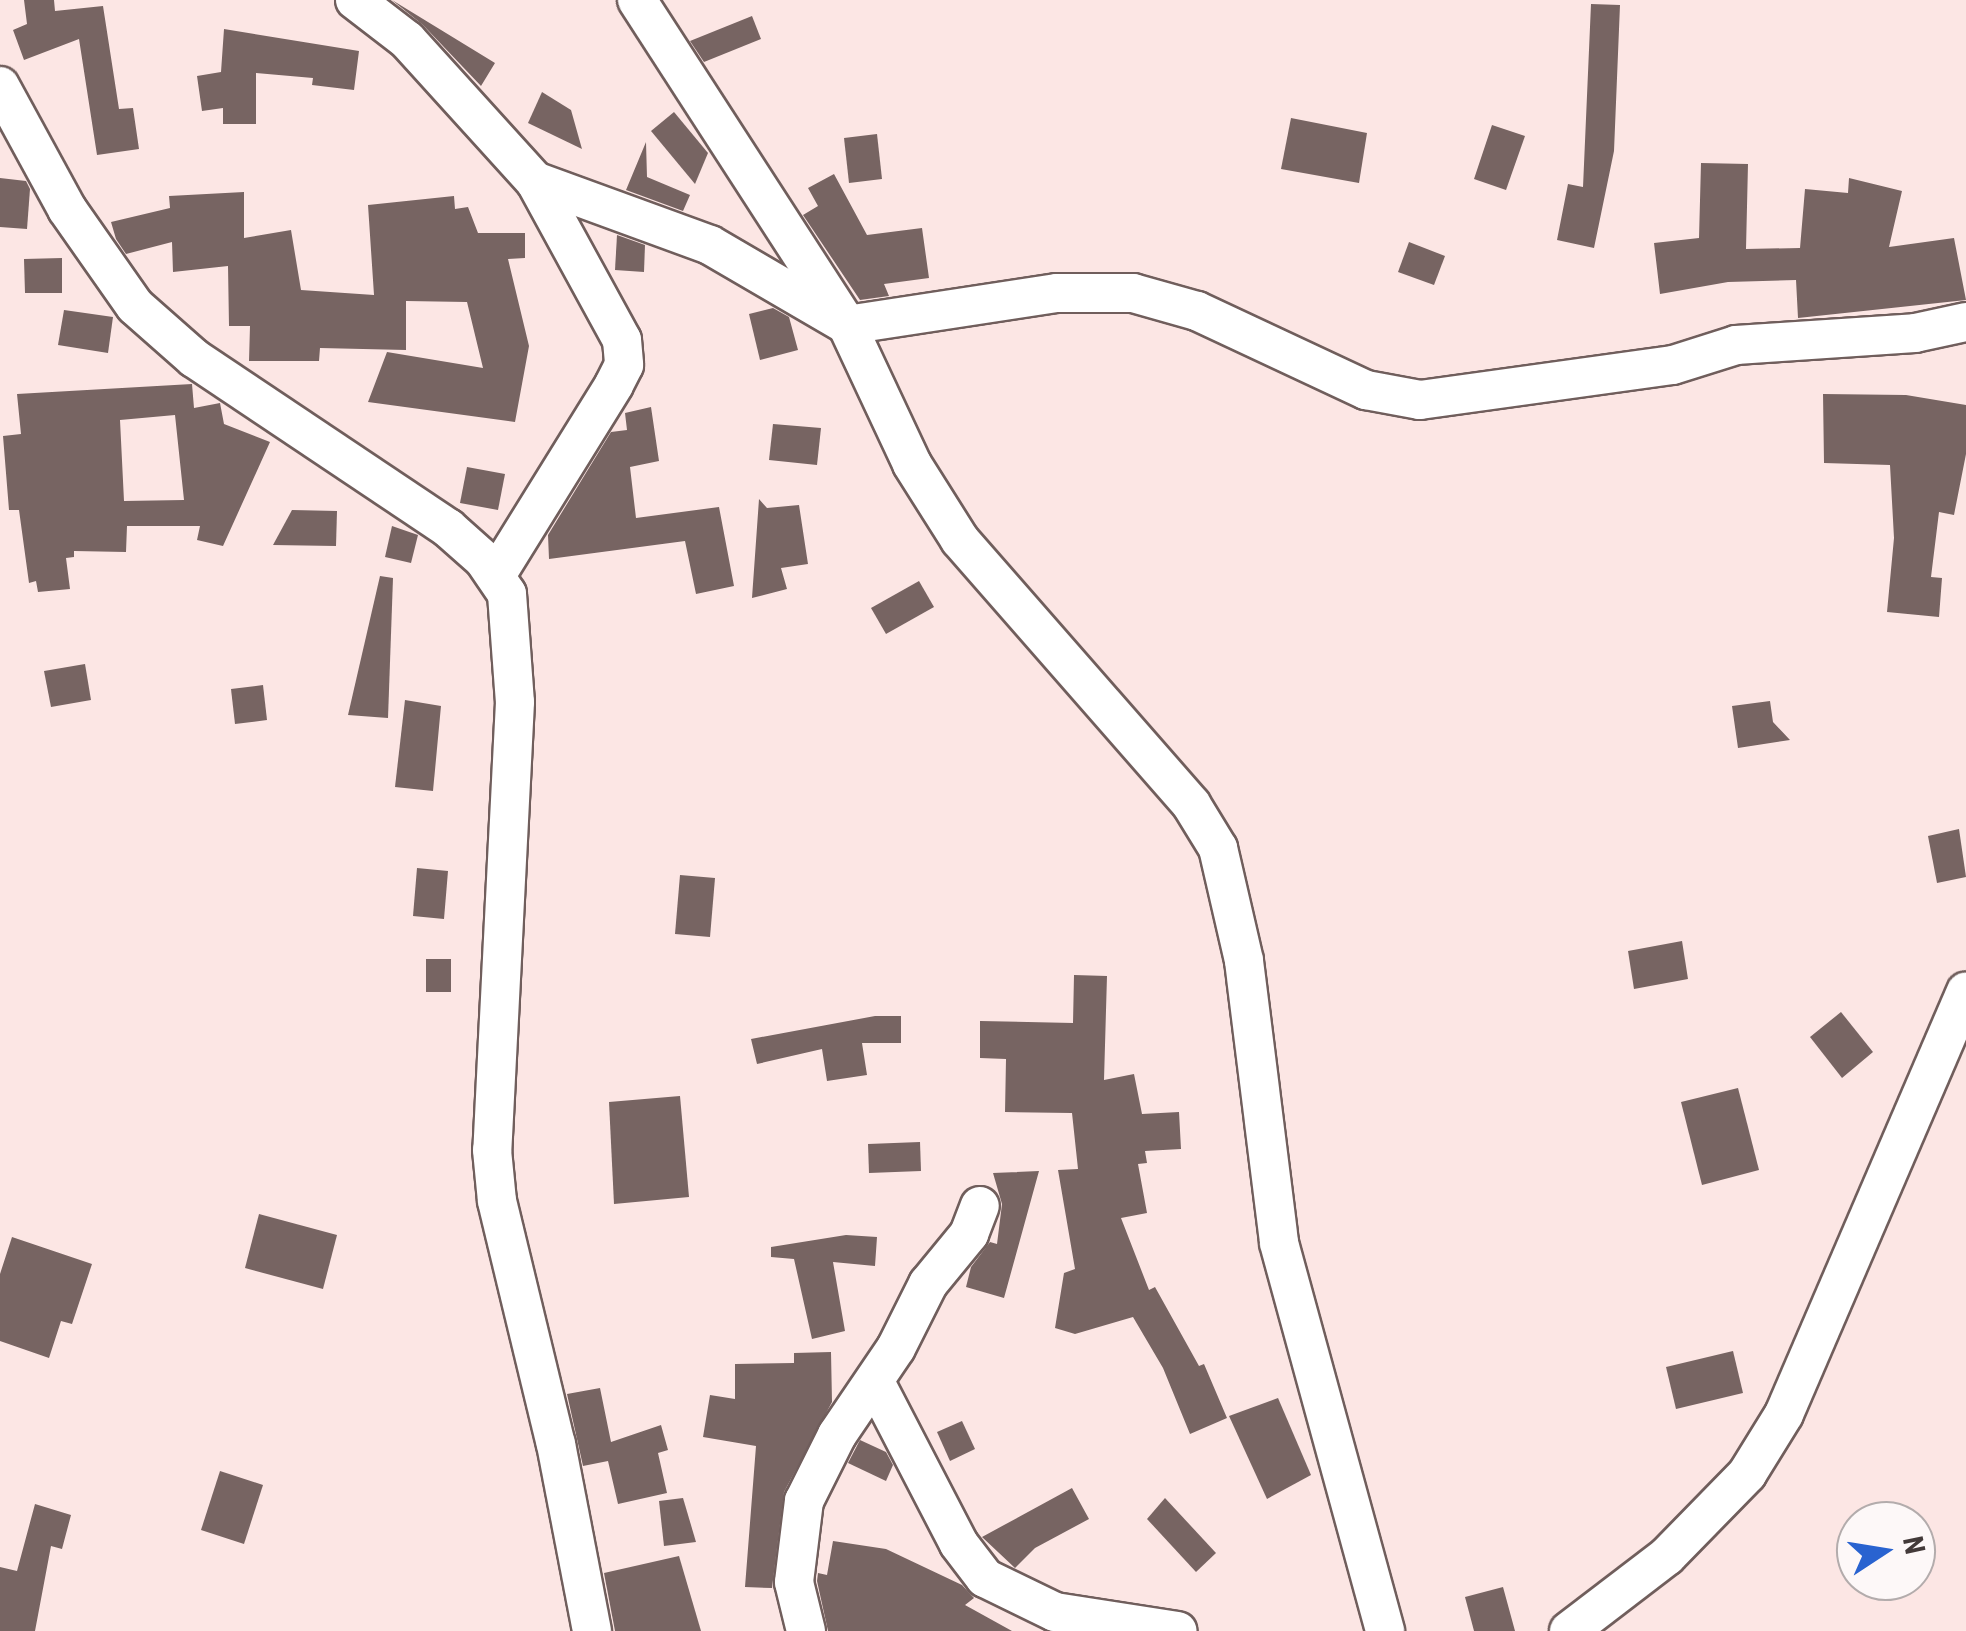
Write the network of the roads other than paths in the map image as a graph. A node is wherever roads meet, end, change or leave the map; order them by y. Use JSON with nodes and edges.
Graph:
{"nodes":[{"id":1,"x":356,"y":0,"type":"edge"},
{"id":2,"x":637,"y":0,"type":"edge"},
{"id":3,"x":0,"y":86,"type":"edge"},
{"id":4,"x":535,"y":181,"type":"junction"},
{"id":5,"x":1966,"y":322,"type":"edge"},
{"id":6,"x":848,"y":325,"type":"junction"},
{"id":7,"x":496,"y":575,"type":"junction"},
{"id":8,"x":1966,"y":992,"type":"edge"},
{"id":9,"x":980,"y":1206,"type":"dead end"},
{"id":10,"x":876,"y":1382,"type":"junction"},
{"id":11,"x":592,"y":1631,"type":"edge"},
{"id":12,"x":806,"y":1631,"type":"edge"},
{"id":13,"x":1178,"y":1631,"type":"edge"},
{"id":14,"x":1385,"y":1631,"type":"edge"},
{"id":15,"x":1569,"y":1631,"type":"edge"}],
"edges":[{"from":1,"to":4,"type":"street"},
{"from":2,"to":6,"type":"street"},
{"from":3,"to":7,"type":"street"},
{"from":4,"to":6,"type":"street"},
{"from":4,"to":7,"type":"street"},
{"from":5,"to":6,"type":"street"},
{"from":6,"to":14,"type":"street"},
{"from":7,"to":11,"type":"street"},
{"from":8,"to":15,"type":"street"},
{"from":9,"to":10,"type":"street"},
{"from":10,"to":12,"type":"street"},
{"from":10,"to":13,"type":"street"}]}
